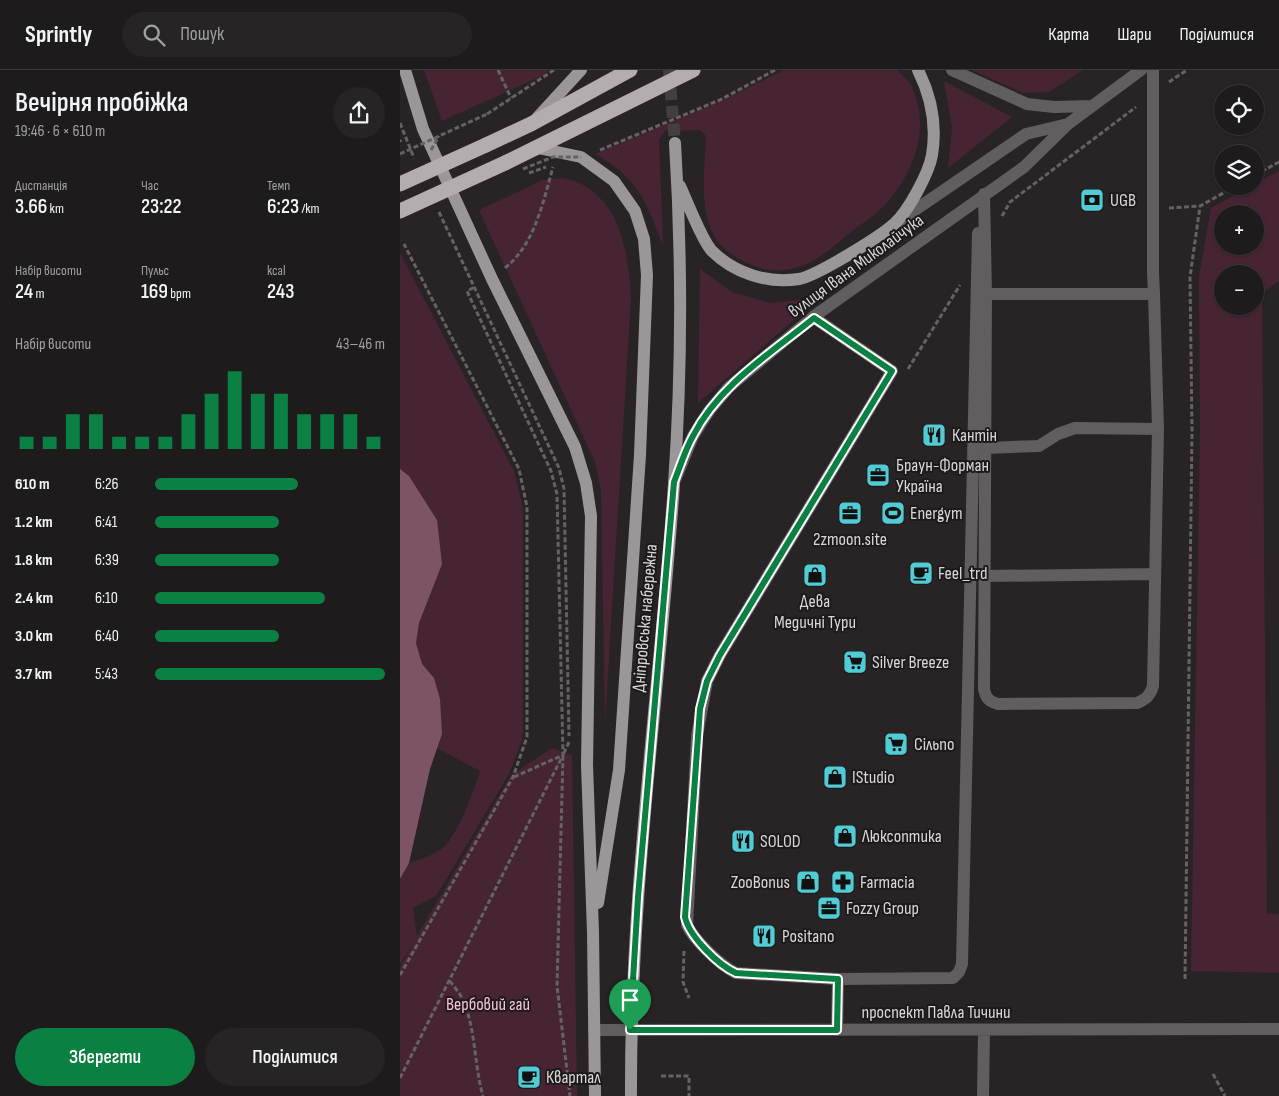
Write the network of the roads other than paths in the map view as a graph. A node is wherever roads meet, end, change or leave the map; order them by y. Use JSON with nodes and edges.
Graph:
{"nodes":[{"id":1,"x":405,"y":70,"type":"edge"},
{"id":2,"x":581,"y":70,"type":"edge"},
{"id":3,"x":630,"y":70,"type":"edge"},
{"id":4,"x":693,"y":70,"type":"edge"},
{"id":5,"x":918,"y":70,"type":"edge"},
{"id":6,"x":952,"y":70,"type":"edge"},
{"id":7,"x":1141,"y":70,"type":"edge"},
{"id":8,"x":1153,"y":70,"type":"edge"},
{"id":9,"x":1091,"y":106,"type":"junction"},
{"id":10,"x":531,"y":124,"type":"junction"},
{"id":11,"x":1068,"y":124,"type":"junction"},
{"id":12,"x":674,"y":143,"type":"tunnel mouth"},
{"id":13,"x":538,"y":148,"type":"junction"},
{"id":14,"x":677,"y":180,"type":"junction"},
{"id":15,"x":400,"y":184,"type":"edge"},
{"id":16,"x":984,"y":194,"type":"junction"},
{"id":17,"x":400,"y":211,"type":"edge"},
{"id":18,"x":895,"y":224,"type":"junction"},
{"id":19,"x":978,"y":233,"type":"dead end"},
{"id":20,"x":986,"y":294,"type":"junction"},
{"id":21,"x":1154,"y":294,"type":"junction"},
{"id":22,"x":814,"y":318,"type":"junction"},
{"id":23,"x":1158,"y":429,"type":"junction"},
{"id":24,"x":986,"y":448,"type":"junction"},
{"id":25,"x":674,"y":482,"type":"junction"},
{"id":26,"x":1155,"y":574,"type":"junction"},
{"id":27,"x":985,"y":576,"type":"junction"},
{"id":28,"x":593,"y":932,"type":"junction"},
{"id":29,"x":838,"y":979,"type":"junction"},
{"id":30,"x":1279,"y":1029,"type":"edge"},
{"id":31,"x":594,"y":1030,"type":"junction"},
{"id":32,"x":630,"y":1030,"type":"junction"},
{"id":33,"x":837,"y":1030,"type":"junction"},
{"id":34,"x":984,"y":1030,"type":"junction"},
{"id":35,"x":595,"y":1096,"type":"edge"},
{"id":36,"x":631,"y":1096,"type":"edge"},
{"id":37,"x":983,"y":1096,"type":"edge"}],
"edges":[{"from":1,"to":28,"type":"main road","name":"Дніпровська набережна"},
{"from":2,"to":10,"type":"main road"},
{"from":3,"to":10,"type":"highway"},
{"from":4,"to":13,"type":"highway"},
{"from":5,"to":18,"type":"main road"},
{"from":6,"to":9,"type":"street"},
{"from":7,"to":9,"type":"street","name":"вулиця Івана Миколайчука"},
{"from":8,"to":21,"type":"street"},
{"from":9,"to":11,"type":"street","name":"вулиця Івана Миколайчука"},
{"from":10,"to":15,"type":"highway","bridge":true},
{"from":11,"to":16,"type":"street","name":"вулиця Івана Миколайчука"},
{"from":11,"to":18,"type":"street","name":"вулиця Івана Миколайчука"},
{"from":12,"to":14,"type":"main road","name":"Дніпровська набережна"},
{"from":13,"to":17,"type":"highway","bridge":true},
{"from":13,"to":28,"type":"main road","name":"Дніпровська набережна"},
{"from":14,"to":18,"type":"main road","name":"вулиця Івана Миколайчука"},
{"from":14,"to":25,"type":"main road","name":"Дніпровська набережна"},
{"from":16,"to":20,"type":"street"},
{"from":16,"to":22,"type":"street","name":"вулиця Івана Миколайчука"},
{"from":19,"to":29,"type":"street"},
{"from":20,"to":21,"type":"street"},
{"from":20,"to":24,"type":"street"},
{"from":21,"to":23,"type":"street"},
{"from":22,"to":25,"type":"street","name":"вулиця Івана Миколайчука"},
{"from":22,"to":29,"type":"street"},
{"from":23,"to":24,"type":"street"},
{"from":23,"to":26,"type":"street"},
{"from":24,"to":27,"type":"street"},
{"from":25,"to":32,"type":"main road","name":"Дніпровська набережна"},
{"from":26,"to":27,"type":"street"},
{"from":26,"to":27,"type":"street"},
{"from":28,"to":31,"type":"main road","name":"Дніпровська набережна"},
{"from":29,"to":33,"type":"street"},
{"from":30,"to":34,"type":"street","name":"проспект Павла Тичини"},
{"from":31,"to":32,"type":"street","name":"проспект Павла Тичини"},
{"from":31,"to":35,"type":"main road","name":"Дніпровська набережна"},
{"from":32,"to":33,"type":"street","name":"проспект Павла Тичини"},
{"from":32,"to":36,"type":"main road","name":"Дніпровська набережна"},
{"from":33,"to":34,"type":"street","name":"проспект Павла Тичини"},
{"from":34,"to":37,"type":"street"}]}
